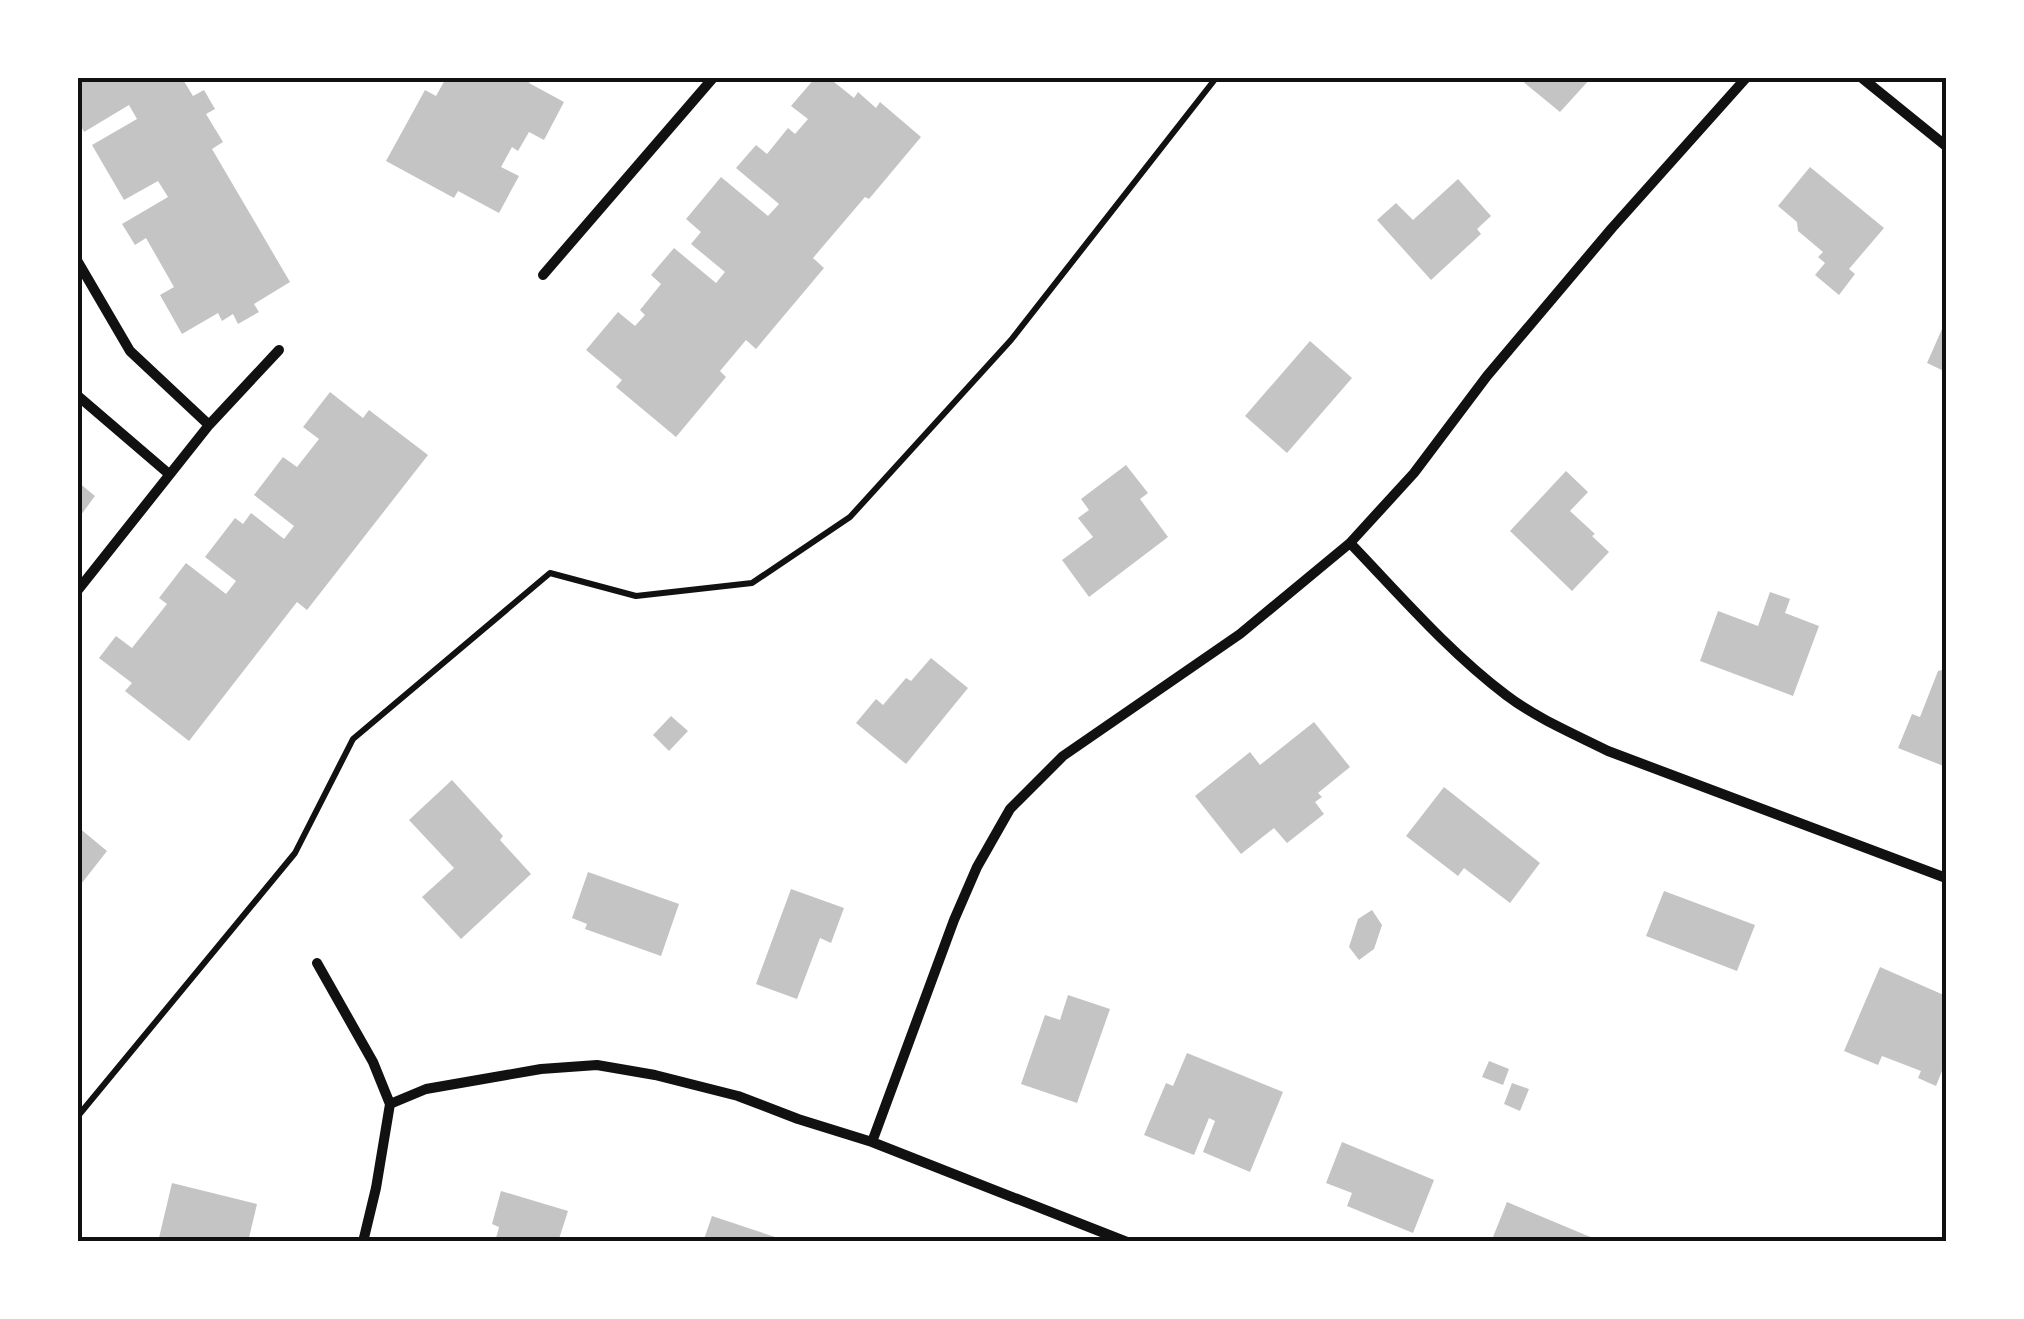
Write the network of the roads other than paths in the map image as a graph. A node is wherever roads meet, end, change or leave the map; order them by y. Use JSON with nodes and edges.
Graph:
{"nodes":[{"id":1,"x":712,"y":78,"type":"edge"},
{"id":2,"x":1746,"y":78,"type":"edge"},
{"id":3,"x":1862,"y":78,"type":"edge"},
{"id":4,"x":1946,"y":146,"type":"edge"},
{"id":5,"x":78,"y":262,"type":"edge"},
{"id":6,"x":543,"y":275,"type":"dead end"},
{"id":7,"x":279,"y":350,"type":"dead end"},
{"id":8,"x":78,"y":396,"type":"edge"},
{"id":9,"x":209,"y":425,"type":"junction"},
{"id":10,"x":169,"y":474,"type":"junction"},
{"id":11,"x":1350,"y":543,"type":"junction"},
{"id":12,"x":78,"y":590,"type":"edge"},
{"id":13,"x":1946,"y":878,"type":"edge"},
{"id":14,"x":317,"y":964,"type":"dead end"},
{"id":15,"x":390,"y":1104,"type":"junction"},
{"id":16,"x":872,"y":1142,"type":"junction"},
{"id":17,"x":364,"y":1242,"type":"edge"},
{"id":18,"x":1127,"y":1242,"type":"edge"}],
"edges":[{"from":1,"to":6,"type":"street"},
{"from":2,"to":11,"type":"street"},
{"from":3,"to":4,"type":"street"},
{"from":5,"to":9,"type":"street"},
{"from":7,"to":9,"type":"street"},
{"from":8,"to":10,"type":"street"},
{"from":9,"to":10,"type":"street"},
{"from":10,"to":12,"type":"street"},
{"from":11,"to":13,"type":"street"},
{"from":11,"to":16,"type":"street"},
{"from":14,"to":15,"type":"street"},
{"from":15,"to":16,"type":"street"},
{"from":15,"to":17,"type":"street"},
{"from":16,"to":18,"type":"street"}]}
